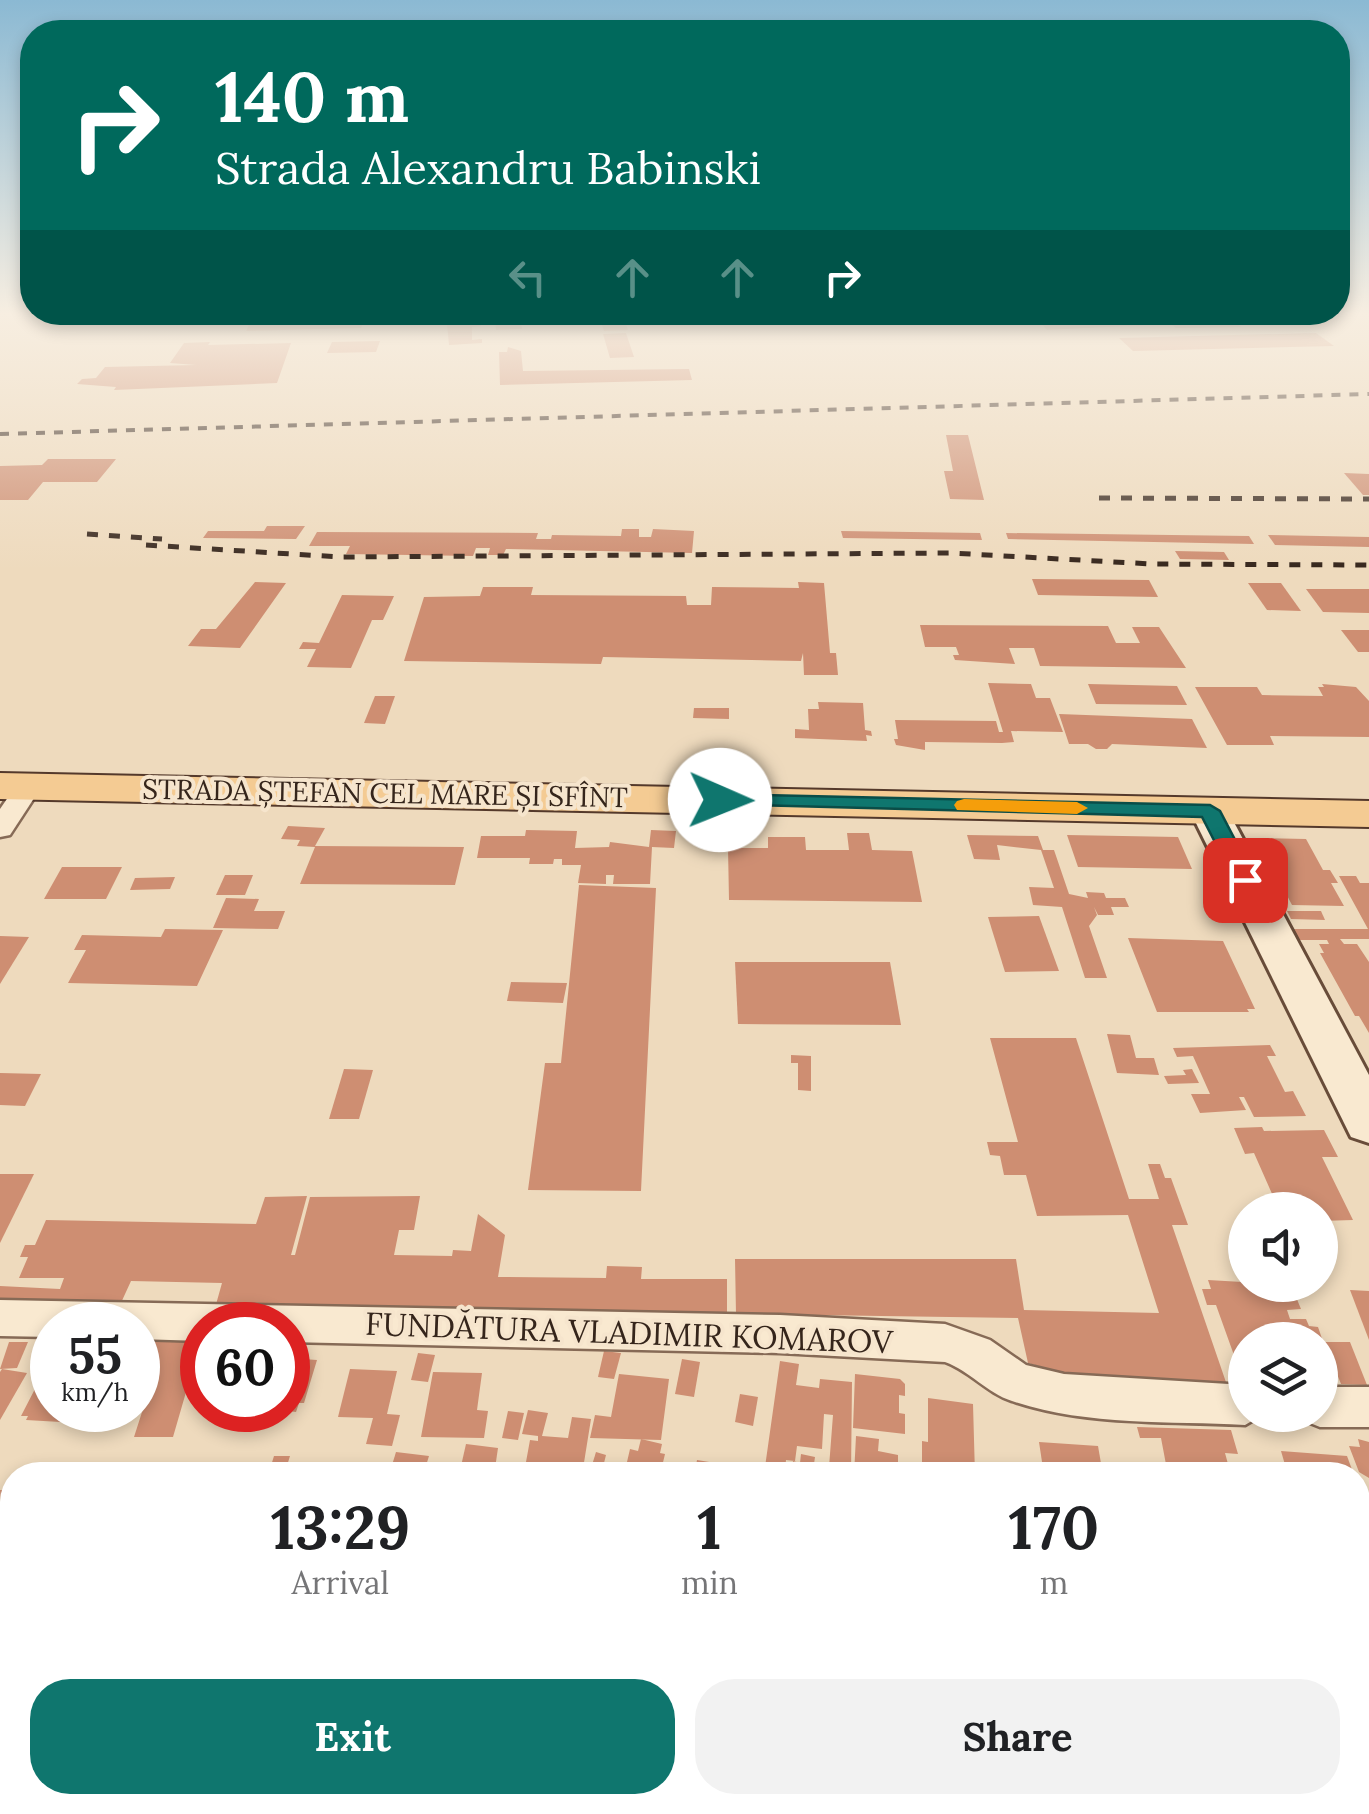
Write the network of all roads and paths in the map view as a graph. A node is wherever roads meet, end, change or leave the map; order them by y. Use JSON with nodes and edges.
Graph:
{"nodes":[{"id":1,"x":15,"y":786,"type":"edge"},
{"id":2,"x":1210,"y":811,"type":"junction"},
{"id":3,"x":1369,"y":814,"type":"edge"},
{"id":4,"x":0,"y":828,"type":"edge"},
{"id":5,"x":1369,"y":1123,"type":"edge"},
{"id":6,"x":0,"y":1318,"type":"edge"},
{"id":7,"x":1228,"y":1404,"type":"edge"},
{"id":8,"x":1338,"y":1407,"type":"edge"},
{"id":9,"x":1369,"y":1407,"type":"edge"}],
"edges":[{"from":1,"to":2,"type":"main road","name":"STRADA ȘTEFAN CEL MARE ȘI SFÎNT"},
{"from":1,"to":4,"type":"street"},
{"from":2,"to":3,"type":"main road","name":"STRADA ȘTEFAN CEL MARE ȘI SFÎNT"},
{"from":2,"to":5,"type":"street"},
{"from":6,"to":7,"type":"street","name":"FUNDĂTURA VLADIMIR KOMAROV"},
{"from":8,"to":9,"type":"street"}]}
